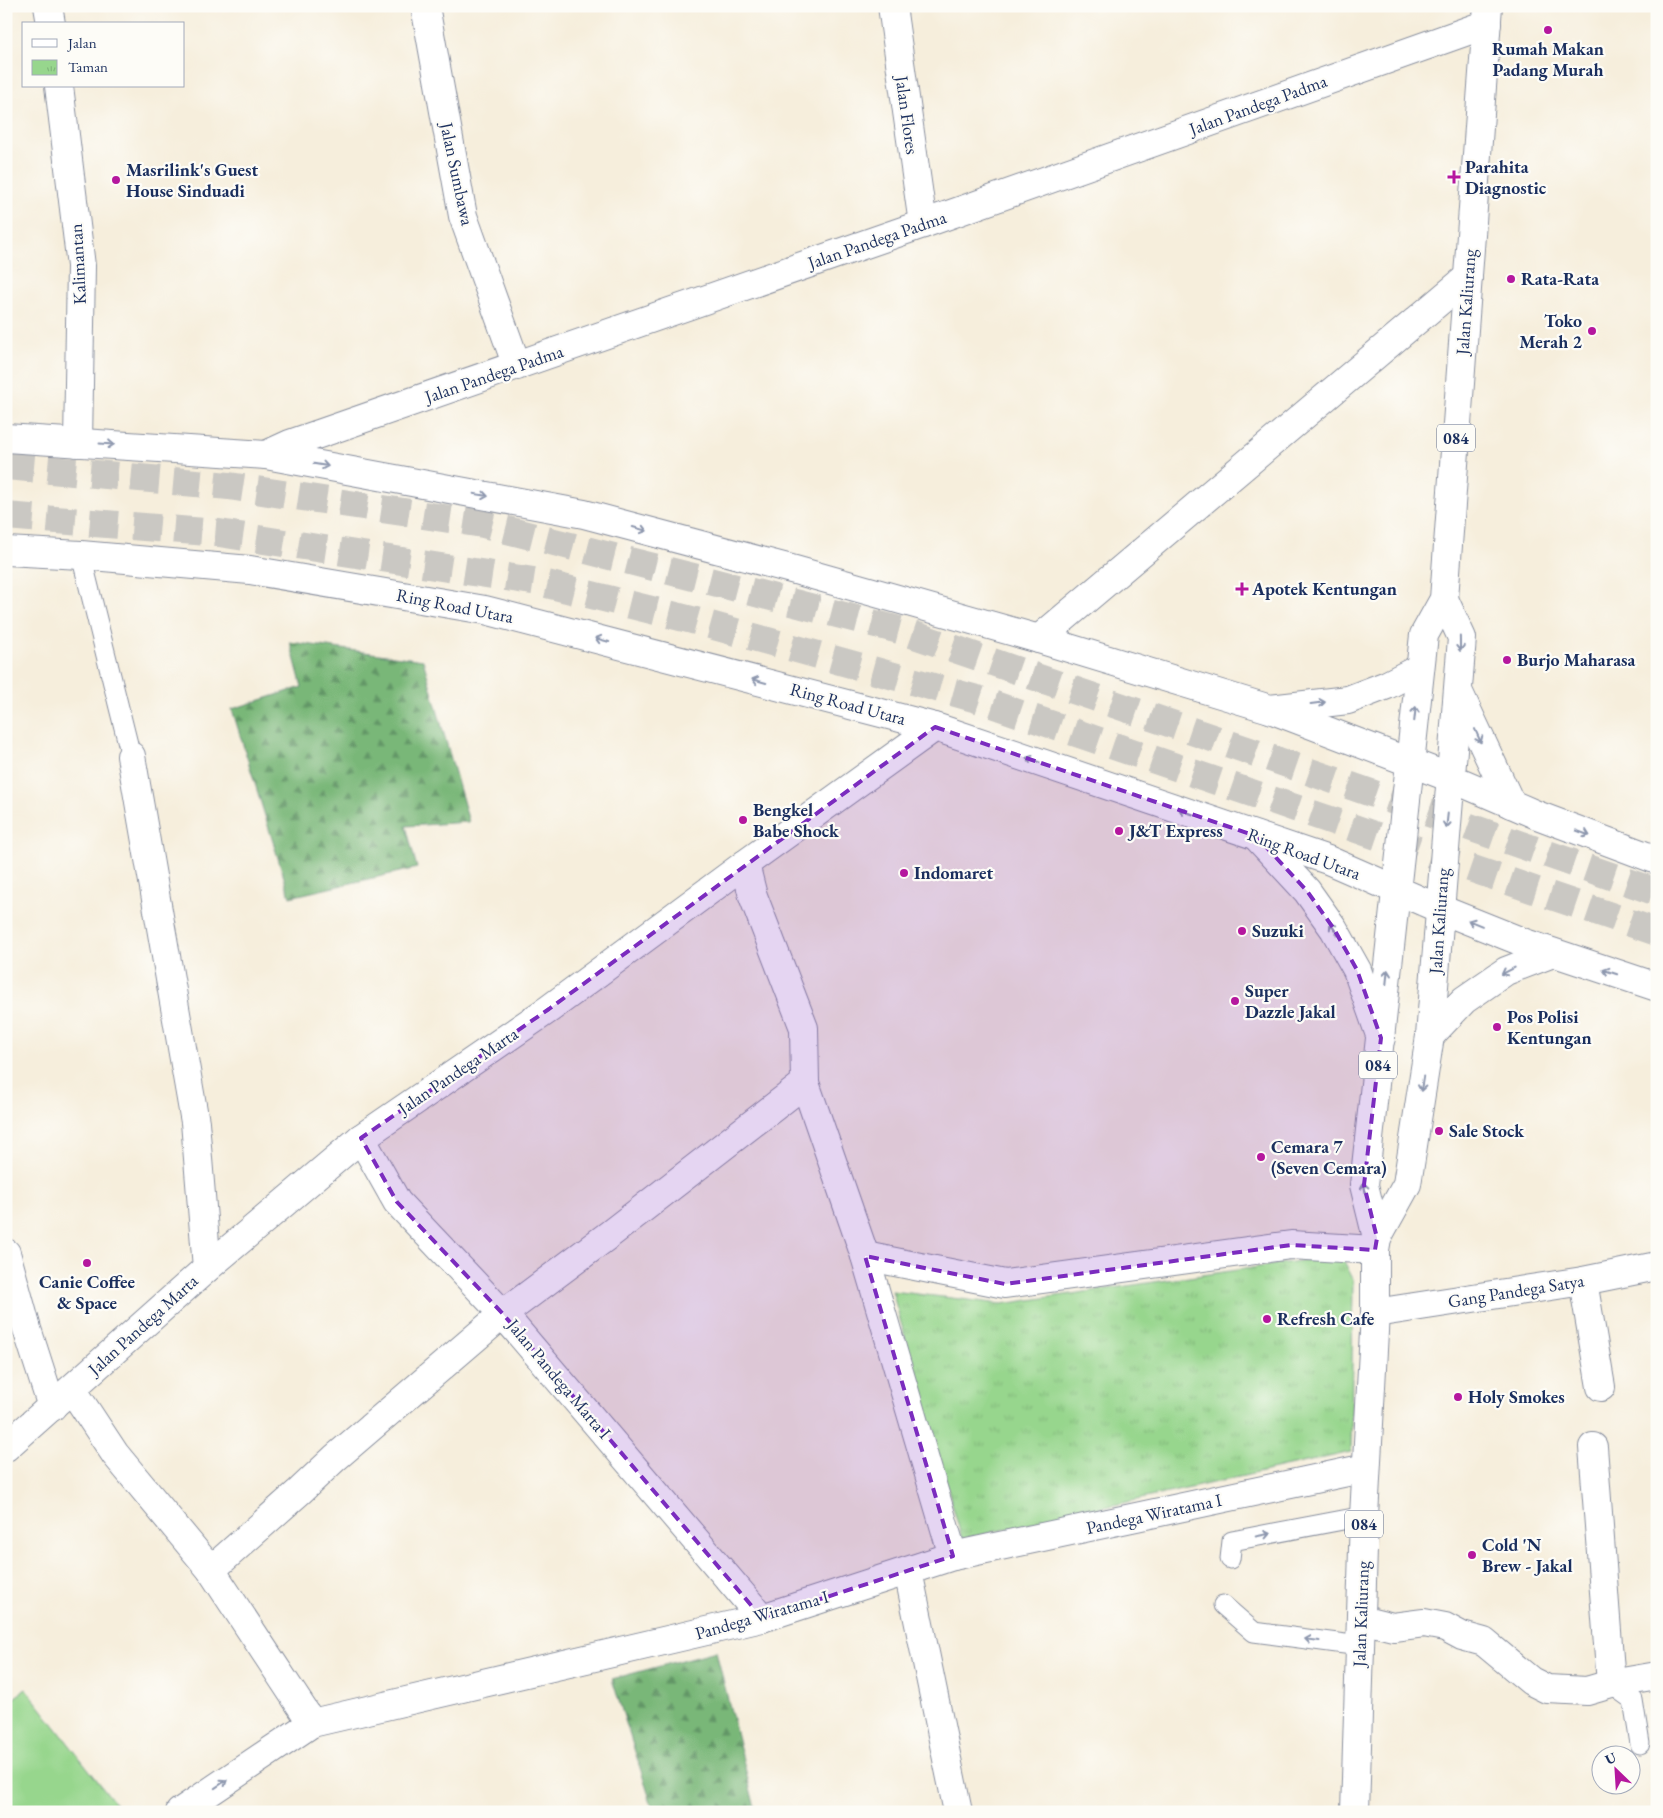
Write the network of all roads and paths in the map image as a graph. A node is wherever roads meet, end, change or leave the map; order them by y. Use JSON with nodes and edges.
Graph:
{"nodes":[{"id":1,"x":48,"y":6,"type":"edge"},
{"id":2,"x":426,"y":6,"type":"edge"},
{"id":3,"x":892,"y":6,"type":"edge"},
{"id":4,"x":1487,"y":15,"type":"edge"},
{"id":5,"x":50,"y":22,"type":"edge"},
{"id":6,"x":59,"y":88,"type":"edge"},
{"id":7,"x":923,"y":224,"type":"junction"},
{"id":8,"x":1468,"y":277,"type":"junction"},
{"id":9,"x":517,"y":366,"type":"junction"},
{"id":10,"x":6,"y":438,"type":"edge"},
{"id":11,"x":78,"y":442,"type":"junction"},
{"id":12,"x":266,"y":455,"type":"junction"},
{"id":13,"x":6,"y":551,"type":"edge"},
{"id":14,"x":80,"y":555,"type":"junction"},
{"id":15,"x":1444,"y":599,"type":"junction"},
{"id":16,"x":1040,"y":639,"type":"junction"},
{"id":17,"x":1420,"y":668,"type":"junction"},
{"id":18,"x":1458,"y":691,"type":"junction"},
{"id":19,"x":1270,"y":709,"type":"junction"},
{"id":20,"x":935,"y":726,"type":"junction"},
{"id":21,"x":131,"y":756,"type":"joint"},
{"id":22,"x":1410,"y":763,"type":"junction"},
{"id":23,"x":1451,"y":778,"type":"junction"},
{"id":24,"x":1511,"y":804,"type":"junction"},
{"id":25,"x":1256,"y":836,"type":"junction"},
{"id":26,"x":1657,"y":860,"type":"edge"},
{"id":27,"x":745,"y":864,"type":"junction"},
{"id":28,"x":1396,"y":890,"type":"junction"},
{"id":29,"x":1440,"y":909,"type":"junction"},
{"id":30,"x":1553,"y":953,"type":"junction"},
{"id":31,"x":1657,"y":987,"type":"edge"},
{"id":32,"x":1430,"y":1036,"type":"junction"},
{"id":33,"x":1381,"y":1038,"type":"junction"},
{"id":34,"x":805,"y":1083,"type":"junction"},
{"id":35,"x":361,"y":1138,"type":"junction"},
{"id":36,"x":1376,"y":1244,"type":"junction"},
{"id":37,"x":6,"y":1253,"type":"edge"},
{"id":38,"x":865,"y":1256,"type":"junction"},
{"id":39,"x":1657,"y":1266,"type":"edge"},
{"id":40,"x":207,"y":1268,"type":"junction"},
{"id":41,"x":1583,"y":1281,"type":"junction"},
{"id":42,"x":1375,"y":1313,"type":"junction"},
{"id":43,"x":503,"y":1314,"type":"junction"},
{"id":44,"x":17,"y":1333,"type":"edge"},
{"id":45,"x":1601,"y":1387,"type":"dead end"},
{"id":46,"x":72,"y":1389,"type":"junction"},
{"id":47,"x":52,"y":1407,"type":"junction"},
{"id":48,"x":6,"y":1447,"type":"edge"},
{"id":49,"x":1593,"y":1447,"type":"dead end"},
{"id":50,"x":1366,"y":1468,"type":"junction"},
{"id":51,"x":1364,"y":1516,"type":"junction"},
{"id":52,"x":952,"y":1556,"type":"junction"},
{"id":53,"x":1230,"y":1559,"type":"dead end"},
{"id":54,"x":210,"y":1570,"type":"junction"},
{"id":55,"x":908,"y":1571,"type":"junction"},
{"id":56,"x":1223,"y":1605,"type":"dead end"},
{"id":57,"x":762,"y":1618,"type":"junction"},
{"id":58,"x":1361,"y":1620,"type":"junction"},
{"id":59,"x":1360,"y":1646,"type":"junction"},
{"id":60,"x":1657,"y":1676,"type":"edge"},
{"id":61,"x":1611,"y":1684,"type":"junction"},
{"id":62,"x":312,"y":1723,"type":"junction"},
{"id":63,"x":1640,"y":1744,"type":"dead end"},
{"id":64,"x":180,"y":1812,"type":"edge"},
{"id":65,"x":958,"y":1812,"type":"edge"},
{"id":66,"x":1355,"y":1812,"type":"edge"}],
"edges":[{"from":1,"to":5,"type":"main road"},
{"from":2,"to":9,"type":"main road","name":"Jalan Sumbawa"},
{"from":3,"to":7,"type":"main road","name":"Jalan Flores"},
{"from":4,"to":7,"type":"main road","name":"Jalan Pandega Padma"},
{"from":4,"to":8,"type":"main road","name":"Jalan Kaliurang","number":"084"},
{"from":6,"to":11,"type":"main road","name":"Kalimantan"},
{"from":7,"to":9,"type":"main road","name":"Jalan Pandega Padma"},
{"from":8,"to":15,"type":"main road","name":"Jalan Kaliurang","number":"084"},
{"from":8,"to":16,"type":"main road"},
{"from":9,"to":12,"type":"main road","name":"Jalan Pandega Padma"},
{"from":10,"to":11,"type":"main road"},
{"from":11,"to":12,"type":"main road","one_way":true},
{"from":12,"to":16,"type":"main road","one_way":true},
{"from":13,"to":14,"type":"main road","name":"Ring Road Utara"},
{"from":20,"to":14,"type":"main road","name":"Ring Road Utara","one_way":true},
{"from":14,"to":21,"type":"lane"},
{"from":15,"to":17,"type":"main road","name":"Jalan Kaliurang","number":"084"},
{"from":15,"to":18,"type":"main road","name":"Jalan Kaliurang","number":"084","one_way":true},
{"from":16,"to":19,"type":"main road"},
{"from":19,"to":17,"type":"main road","one_way":true},
{"from":22,"to":17,"type":"main road","name":"Jalan Kaliurang","number":"084","one_way":true},
{"from":18,"to":23,"type":"main road","name":"Jalan Kaliurang","number":"084"},
{"from":18,"to":24,"type":"main road","one_way":true},
{"from":19,"to":22,"type":"main road"},
{"from":25,"to":20,"type":"main road","name":"Ring Road Utara","one_way":true},
{"from":20,"to":27,"type":"main road","name":"Jalan Pandega Marta"},
{"from":21,"to":40,"type":"main road"},
{"from":22,"to":23,"type":"main road"},
{"from":22,"to":28,"type":"main road","name":"Jalan Kaliurang","number":"084"},
{"from":23,"to":24,"type":"main road"},
{"from":23,"to":29,"type":"main road","name":"Jalan Kaliurang","number":"084","one_way":true},
{"from":24,"to":26,"type":"main road","one_way":true},
{"from":25,"to":28,"type":"main road","name":"Ring Road Utara"},
{"from":33,"to":25,"type":"main road","one_way":true},
{"from":27,"to":34,"type":"main road"},
{"from":27,"to":35,"type":"main road","name":"Jalan Pandega Marta"},
{"from":28,"to":29,"type":"main road","name":"Ring Road Utara"},
{"from":33,"to":28,"type":"main road","name":"Jalan Kaliurang","number":"084","one_way":true},
{"from":30,"to":29,"type":"main road","name":"Ring Road Utara","one_way":true},
{"from":29,"to":32,"type":"main road","name":"Jalan Kaliurang","number":"084"},
{"from":31,"to":30,"type":"main road","name":"Ring Road Utara","one_way":true},
{"from":30,"to":32,"type":"main road","one_way":true},
{"from":32,"to":36,"type":"main road","name":"Jalan Kaliurang","number":"084","one_way":true},
{"from":36,"to":33,"type":"main road","name":"Jalan Kaliurang","number":"084","one_way":true},
{"from":34,"to":38,"type":"main road"},
{"from":34,"to":43,"type":"main road"},
{"from":35,"to":40,"type":"main road","name":"Jalan Pandega Marta"},
{"from":35,"to":43,"type":"main road","name":"Jalan Pandega Marta I"},
{"from":36,"to":38,"type":"main road"},
{"from":36,"to":42,"type":"main road","name":"Jalan Kaliurang","number":"084"},
{"from":37,"to":44,"type":"main road"},
{"from":38,"to":52,"type":"main road"},
{"from":39,"to":41,"type":"main road","name":"Gang Pandega Satya"},
{"from":40,"to":46,"type":"main road","name":"Jalan Pandega Marta"},
{"from":41,"to":42,"type":"main road","name":"Gang Pandega Satya"},
{"from":41,"to":45,"type":"main road"},
{"from":42,"to":50,"type":"main road","name":"Jalan Kaliurang","number":"084"},
{"from":43,"to":54,"type":"main road"},
{"from":43,"to":57,"type":"main road","name":"Jalan Pandega Marta I"},
{"from":44,"to":47,"type":"main road"},
{"from":46,"to":47,"type":"main road","name":"Jalan Pandega Marta"},
{"from":46,"to":54,"type":"main road"},
{"from":47,"to":48,"type":"main road","name":"Jalan Pandega Marta"},
{"from":49,"to":61,"type":"main road"},
{"from":50,"to":51,"type":"main road","name":"Jalan Kaliurang","number":"084"},
{"from":50,"to":52,"type":"main road","name":"Pandega Wiratama I"},
{"from":53,"to":51,"type":"lane","one_way":true},
{"from":51,"to":58,"type":"main road","name":"Jalan Kaliurang","number":"084"},
{"from":52,"to":55,"type":"main road","name":"Pandega Wiratama I"},
{"from":54,"to":62,"type":"main road"},
{"from":55,"to":57,"type":"main road","name":"Pandega Wiratama I"},
{"from":55,"to":65,"type":"main road"},
{"from":59,"to":56,"type":"lane","one_way":true},
{"from":57,"to":62,"type":"main road","name":"Pandega Wiratama I"},
{"from":58,"to":59,"type":"main road","name":"Jalan Kaliurang","number":"084"},
{"from":58,"to":61,"type":"main road"},
{"from":59,"to":66,"type":"main road","name":"Jalan Kaliurang","number":"084"},
{"from":60,"to":61,"type":"main road"},
{"from":61,"to":63,"type":"lane"},
{"from":64,"to":62,"type":"main road","name":"Pandega Wiratama I","one_way":true}]}
